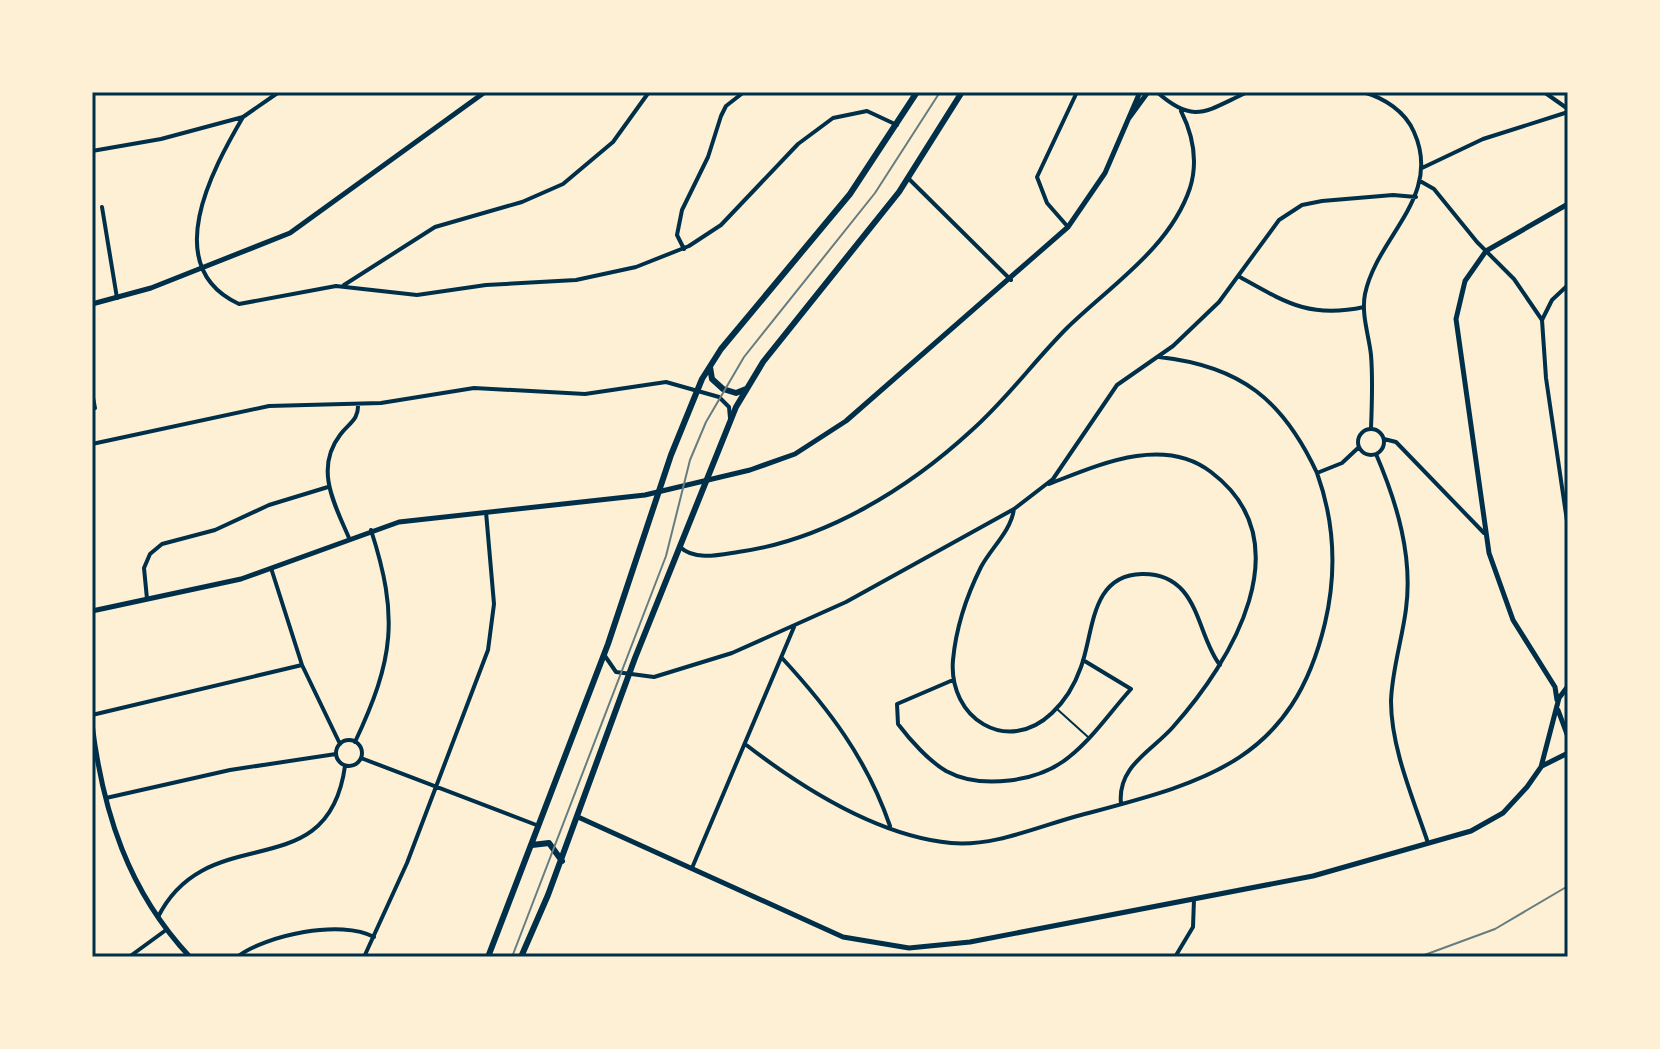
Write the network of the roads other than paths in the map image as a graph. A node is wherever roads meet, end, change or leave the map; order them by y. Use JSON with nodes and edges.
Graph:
{"nodes":[{"id":1,"x":279,"y":92,"type":"edge"},
{"id":2,"x":485,"y":92,"type":"edge"},
{"id":3,"x":649,"y":92,"type":"edge"},
{"id":4,"x":744,"y":92,"type":"edge"},
{"id":5,"x":917,"y":92,"type":"edge"},
{"id":6,"x":962,"y":92,"type":"edge"},
{"id":7,"x":1077,"y":92,"type":"edge"},
{"id":8,"x":1140,"y":92,"type":"edge"},
{"id":9,"x":1148,"y":92,"type":"edge"},
{"id":10,"x":1157,"y":92,"type":"edge"},
{"id":11,"x":1248,"y":92,"type":"edge"},
{"id":12,"x":1363,"y":92,"type":"edge"},
{"id":13,"x":1544,"y":92,"type":"edge"},
{"id":14,"x":1568,"y":110,"type":"edge"},
{"id":15,"x":1181,"y":111,"type":"junction"},
{"id":16,"x":243,"y":117,"type":"junction"},
{"id":17,"x":1126,"y":122,"type":"junction"},
{"id":18,"x":898,"y":125,"type":"junction"},
{"id":19,"x":92,"y":151,"type":"edge"},
{"id":20,"x":1422,"y":168,"type":"junction"},
{"id":21,"x":909,"y":179,"type":"junction"},
{"id":22,"x":1420,"y":181,"type":"junction"},
{"id":23,"x":1416,"y":197,"type":"junction"},
{"id":24,"x":1568,"y":204,"type":"edge"},
{"id":25,"x":102,"y":207,"type":"dead end"},
{"id":26,"x":1068,"y":227,"type":"junction"},
{"id":27,"x":684,"y":249,"type":"junction"},
{"id":28,"x":1486,"y":251,"type":"junction"},
{"id":29,"x":203,"y":267,"type":"junction"},
{"id":30,"x":1238,"y":276,"type":"junction"},
{"id":31,"x":1011,"y":280,"type":"junction"},
{"id":32,"x":1568,"y":285,"type":"edge"},
{"id":33,"x":342,"y":286,"type":"junction"},
{"id":34,"x":117,"y":298,"type":"junction"},
{"id":35,"x":92,"y":304,"type":"edge"},
{"id":36,"x":1364,"y":307,"type":"junction"},
{"id":37,"x":1542,"y":320,"type":"junction"},
{"id":38,"x":1159,"y":357,"type":"junction"},
{"id":39,"x":711,"y":363,"type":"junction"},
{"id":40,"x":698,"y":389,"type":"junction"},
{"id":41,"x":746,"y":389,"type":"junction"},
{"id":42,"x":92,"y":392,"type":"edge"},
{"id":43,"x":358,"y":404,"type":"junction"},
{"id":44,"x":95,"y":408,"type":"dead end"},
{"id":45,"x":730,"y":419,"type":"junction"},
{"id":46,"x":1371,"y":428,"type":"junction"},
{"id":47,"x":1384,"y":439,"type":"junction"},
{"id":48,"x":92,"y":444,"type":"edge"},
{"id":49,"x":1358,"y":448,"type":"junction"},
{"id":50,"x":1376,"y":454,"type":"junction"},
{"id":51,"x":1317,"y":473,"type":"junction"},
{"id":52,"x":705,"y":481,"type":"junction"},
{"id":53,"x":1048,"y":485,"type":"junction"},
{"id":54,"x":328,"y":487,"type":"junction"},
{"id":55,"x":660,"y":491,"type":"junction"},
{"id":56,"x":1014,"y":509,"type":"junction"},
{"id":57,"x":486,"y":512,"type":"junction"},
{"id":58,"x":1568,"y":528,"type":"edge"},
{"id":59,"x":371,"y":530,"type":"junction"},
{"id":60,"x":1484,"y":533,"type":"junction"},
{"id":61,"x":349,"y":538,"type":"junction"},
{"id":62,"x":680,"y":547,"type":"junction"},
{"id":63,"x":271,"y":568,"type":"junction"},
{"id":64,"x":147,"y":599,"type":"junction"},
{"id":65,"x":92,"y":611,"type":"edge"},
{"id":66,"x":794,"y":626,"type":"junction"},
{"id":67,"x":604,"y":654,"type":"junction"},
{"id":68,"x":782,"y":657,"type":"junction"},
{"id":69,"x":1083,"y":660,"type":"junction"},
{"id":70,"x":302,"y":665,"type":"junction"},
{"id":71,"x":1220,"y":665,"type":"junction"},
{"id":72,"x":629,"y":675,"type":"junction"},
{"id":73,"x":953,"y":680,"type":"junction"},
{"id":74,"x":1568,"y":686,"type":"edge"},
{"id":75,"x":1557,"y":705,"type":"junction"},
{"id":76,"x":1056,"y":709,"type":"junction"},
{"id":77,"x":92,"y":715,"type":"edge"},
{"id":78,"x":92,"y":724,"type":"edge"},
{"id":79,"x":1089,"y":737,"type":"junction"},
{"id":80,"x":1568,"y":737,"type":"edge"},
{"id":81,"x":355,"y":742,"type":"junction"},
{"id":82,"x":340,"y":744,"type":"junction"},
{"id":83,"x":745,"y":744,"type":"junction"},
{"id":84,"x":1568,"y":753,"type":"edge"},
{"id":85,"x":336,"y":754,"type":"junction"},
{"id":86,"x":361,"y":758,"type":"junction"},
{"id":87,"x":345,"y":766,"type":"junction"},
{"id":88,"x":1541,"y":767,"type":"junction"},
{"id":89,"x":96,"y":771,"type":"edge"},
{"id":90,"x":437,"y":788,"type":"junction"},
{"id":91,"x":104,"y":798,"type":"junction"},
{"id":92,"x":1121,"y":804,"type":"junction"},
{"id":93,"x":578,"y":817,"type":"junction"},
{"id":94,"x":539,"y":826,"type":"junction"},
{"id":95,"x":890,"y":826,"type":"junction"},
{"id":96,"x":1428,"y":843,"type":"junction"},
{"id":97,"x":532,"y":845,"type":"junction"},
{"id":98,"x":562,"y":861,"type":"junction"},
{"id":99,"x":692,"y":868,"type":"junction"},
{"id":100,"x":1194,"y":899,"type":"junction"},
{"id":101,"x":158,"y":917,"type":"junction"},
{"id":102,"x":166,"y":930,"type":"junction"},
{"id":103,"x":374,"y":937,"type":"junction"},
{"id":104,"x":129,"y":957,"type":"edge"},
{"id":105,"x":190,"y":957,"type":"edge"},
{"id":106,"x":237,"y":957,"type":"edge"},
{"id":107,"x":364,"y":957,"type":"edge"},
{"id":108,"x":488,"y":957,"type":"edge"},
{"id":109,"x":521,"y":957,"type":"edge"},
{"id":110,"x":1175,"y":957,"type":"edge"}],
"edges":[{"from":1,"to":16,"type":"street"},
{"from":2,"to":29,"type":"street"},
{"from":3,"to":33,"type":"street"},
{"from":4,"to":27,"type":"street"},
{"from":5,"to":18,"type":"main road"},
{"from":6,"to":21,"type":"main road"},
{"from":7,"to":26,"type":"street"},
{"from":8,"to":17,"type":"street"},
{"from":9,"to":17,"type":"street"},
{"from":10,"to":15,"type":"street"},
{"from":11,"to":15,"type":"street"},
{"from":12,"to":20,"type":"street"},
{"from":13,"to":14,"type":"street"},
{"from":14,"to":20,"type":"street"},
{"from":15,"to":62,"type":"street"},
{"from":16,"to":19,"type":"street"},
{"from":16,"to":29,"type":"street"},
{"from":17,"to":26,"type":"street"},
{"from":18,"to":27,"type":"street"},
{"from":18,"to":39,"type":"main road"},
{"from":20,"to":22,"type":"street"},
{"from":21,"to":31,"type":"street"},
{"from":21,"to":41,"type":"main road"},
{"from":22,"to":23,"type":"street"},
{"from":22,"to":28,"type":"street"},
{"from":23,"to":30,"type":"street"},
{"from":23,"to":36,"type":"street"},
{"from":24,"to":28,"type":"street"},
{"from":25,"to":34,"type":"street"},
{"from":26,"to":31,"type":"street"},
{"from":27,"to":33,"type":"street"},
{"from":28,"to":37,"type":"street"},
{"from":28,"to":60,"type":"street"},
{"from":29,"to":33,"type":"street"},
{"from":29,"to":34,"type":"street"},
{"from":30,"to":36,"type":"street"},
{"from":30,"to":38,"type":"street"},
{"from":31,"to":52,"type":"street"},
{"from":32,"to":37,"type":"street"},
{"from":34,"to":35,"type":"street"},
{"from":36,"to":46,"type":"street"},
{"from":37,"to":58,"type":"street"},
{"from":38,"to":51,"type":"street"},
{"from":38,"to":53,"type":"street"},
{"from":39,"to":40,"type":"main road"},
{"from":39,"to":41,"type":"main road"},
{"from":40,"to":43,"type":"street"},
{"from":40,"to":45,"type":"street"},
{"from":40,"to":55,"type":"main road"},
{"from":41,"to":45,"type":"main road"},
{"from":42,"to":44,"type":"street"},
{"from":43,"to":48,"type":"street"},
{"from":43,"to":54,"type":"street"},
{"from":45,"to":52,"type":"main road"},
{"from":46,"to":47,"type":"street"},
{"from":46,"to":49,"type":"street"},
{"from":47,"to":50,"type":"street"},
{"from":47,"to":60,"type":"street"},
{"from":49,"to":50,"type":"street"},
{"from":49,"to":51,"type":"street"},
{"from":50,"to":96,"type":"street"},
{"from":51,"to":92,"type":"street"},
{"from":52,"to":55,"type":"street"},
{"from":52,"to":62,"type":"main road"},
{"from":53,"to":56,"type":"street"},
{"from":53,"to":71,"type":"street"},
{"from":54,"to":61,"type":"street"},
{"from":54,"to":64,"type":"street"},
{"from":55,"to":57,"type":"street"},
{"from":55,"to":67,"type":"main road"},
{"from":56,"to":66,"type":"street"},
{"from":56,"to":73,"type":"street"},
{"from":57,"to":59,"type":"street"},
{"from":57,"to":90,"type":"street"},
{"from":59,"to":61,"type":"street"},
{"from":59,"to":81,"type":"street"},
{"from":60,"to":75,"type":"street"},
{"from":61,"to":63,"type":"street"},
{"from":62,"to":72,"type":"main road"},
{"from":63,"to":64,"type":"street"},
{"from":63,"to":70,"type":"street"},
{"from":64,"to":65,"type":"street"},
{"from":66,"to":68,"type":"street"},
{"from":66,"to":72,"type":"street"},
{"from":67,"to":72,"type":"street"},
{"from":67,"to":94,"type":"main road"},
{"from":68,"to":83,"type":"street"},
{"from":68,"to":95,"type":"street"},
{"from":69,"to":71,"type":"street"},
{"from":69,"to":76,"type":"street"},
{"from":69,"to":79,"type":"street"},
{"from":70,"to":77,"type":"street"},
{"from":70,"to":82,"type":"street"},
{"from":71,"to":92,"type":"street"},
{"from":72,"to":93,"type":"main road"},
{"from":73,"to":76,"type":"street"},
{"from":73,"to":79,"type":"street"},
{"from":74,"to":75,"type":"street"},
{"from":75,"to":80,"type":"street"},
{"from":75,"to":88,"type":"street"},
{"from":76,"to":79,"type":"lane"},
{"from":78,"to":89,"type":"street"},
{"from":81,"to":82,"type":"street"},
{"from":81,"to":86,"type":"street"},
{"from":82,"to":85,"type":"street"},
{"from":83,"to":95,"type":"street"},
{"from":83,"to":99,"type":"street"},
{"from":84,"to":88,"type":"street"},
{"from":85,"to":87,"type":"street"},
{"from":85,"to":91,"type":"street"},
{"from":86,"to":87,"type":"street"},
{"from":86,"to":90,"type":"street"},
{"from":87,"to":101,"type":"street"},
{"from":88,"to":96,"type":"street"},
{"from":89,"to":91,"type":"street"},
{"from":90,"to":94,"type":"street"},
{"from":90,"to":103,"type":"street"},
{"from":91,"to":101,"type":"street"},
{"from":92,"to":95,"type":"street"},
{"from":93,"to":98,"type":"main road"},
{"from":93,"to":99,"type":"street"},
{"from":94,"to":97,"type":"main road"},
{"from":96,"to":100,"type":"street"},
{"from":97,"to":98,"type":"main road"},
{"from":97,"to":108,"type":"main road"},
{"from":98,"to":109,"type":"main road"},
{"from":99,"to":100,"type":"street"},
{"from":100,"to":110,"type":"street"},
{"from":101,"to":102,"type":"street"},
{"from":102,"to":104,"type":"street"},
{"from":102,"to":105,"type":"street"},
{"from":103,"to":106,"type":"street"},
{"from":103,"to":107,"type":"street"}]}
